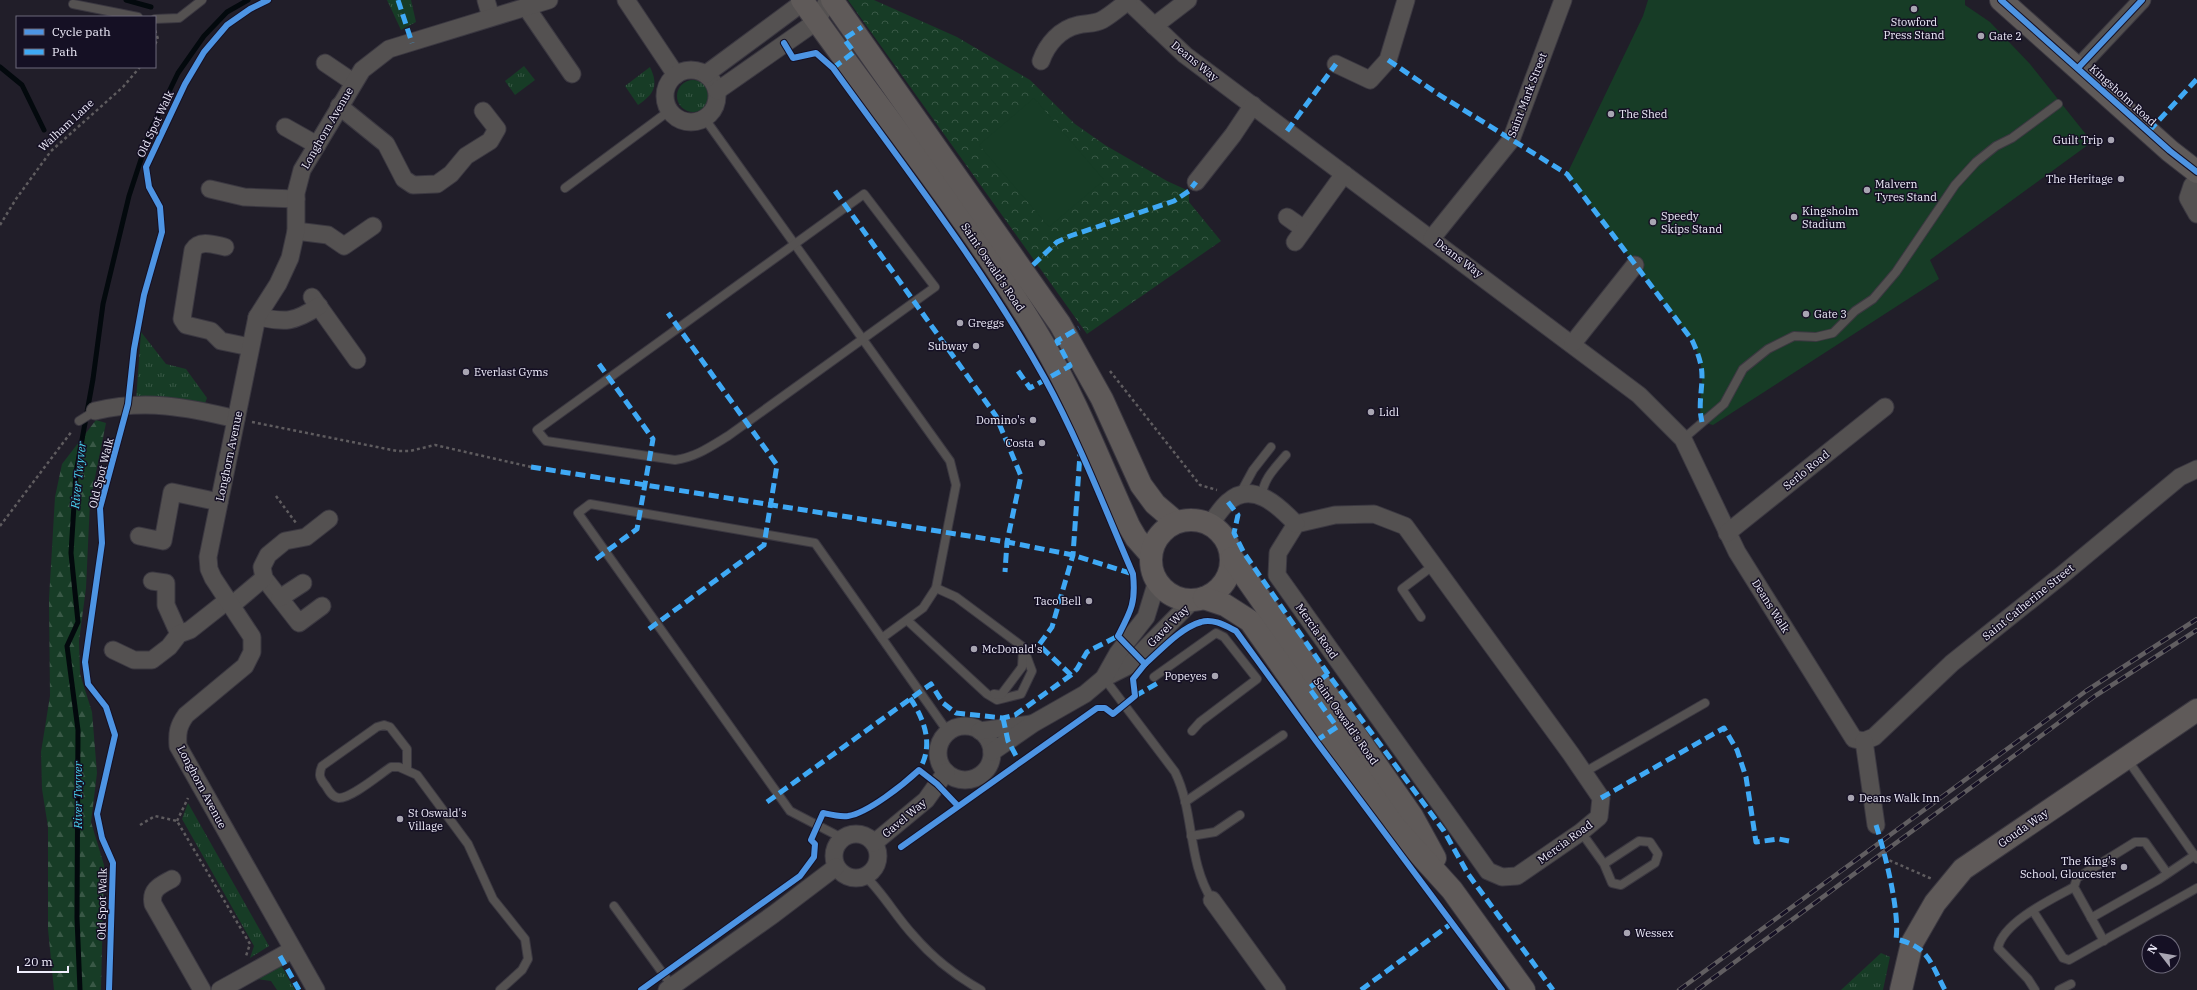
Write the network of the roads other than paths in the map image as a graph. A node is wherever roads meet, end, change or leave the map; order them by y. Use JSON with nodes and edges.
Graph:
{"nodes":[{"id":1,"x":202,"y":0,"type":"edge"},
{"id":2,"x":486,"y":0,"type":"edge"},
{"id":3,"x":546,"y":0,"type":"edge"},
{"id":4,"x":626,"y":0,"type":"edge"},
{"id":5,"x":804,"y":0,"type":"edge"},
{"id":6,"x":828,"y":0,"type":"edge"},
{"id":7,"x":832,"y":0,"type":"edge"},
{"id":8,"x":1127,"y":0,"type":"edge"},
{"id":9,"x":1188,"y":0,"type":"edge"},
{"id":10,"x":1406,"y":0,"type":"edge"},
{"id":11,"x":1563,"y":0,"type":"edge"},
{"id":12,"x":2001,"y":0,"type":"edge"},
{"id":13,"x":2142,"y":0,"type":"edge"},
{"id":14,"x":73,"y":4,"type":"dead end"},
{"id":15,"x":526,"y":7,"type":"junction"},
{"id":16,"x":133,"y":16,"type":"edge"},
{"id":17,"x":491,"y":17,"type":"junction"},
{"id":18,"x":156,"y":20,"type":"edge"},
{"id":19,"x":817,"y":21,"type":"junction"},
{"id":20,"x":1154,"y":26,"type":"junction"},
{"id":21,"x":1041,"y":60,"type":"dead end"},
{"id":22,"x":325,"y":63,"type":"dead end"},
{"id":23,"x":1336,"y":64,"type":"dead end"},
{"id":24,"x":2078,"y":68,"type":"junction"},
{"id":25,"x":572,"y":74,"type":"dead end"},
{"id":26,"x":706,"y":74,"type":"junction"},
{"id":27,"x":676,"y":75,"type":"junction"},
{"id":28,"x":354,"y":82,"type":"junction"},
{"id":29,"x":717,"y":91,"type":"junction"},
{"id":30,"x":2058,"y":104,"type":"dead end"},
{"id":31,"x":1253,"y":105,"type":"junction"},
{"id":32,"x":339,"y":106,"type":"junction"},
{"id":33,"x":483,"y":111,"type":"dead end"},
{"id":34,"x":669,"y":111,"type":"junction"},
{"id":35,"x":705,"y":119,"type":"junction"},
{"id":36,"x":285,"y":127,"type":"dead end"},
{"id":37,"x":317,"y":145,"type":"junction"},
{"id":38,"x":2197,"y":172,"type":"edge"},
{"id":39,"x":1344,"y":174,"type":"junction"},
{"id":40,"x":2197,"y":180,"type":"edge"},
{"id":41,"x":1196,"y":182,"type":"dead end"},
{"id":42,"x":565,"y":188,"type":"dead end"},
{"id":43,"x":210,"y":189,"type":"dead end"},
{"id":44,"x":296,"y":199,"type":"junction"},
{"id":45,"x":2197,"y":214,"type":"edge"},
{"id":46,"x":1287,"y":217,"type":"dead end"},
{"id":47,"x":373,"y":226,"type":"dead end"},
{"id":48,"x":296,"y":231,"type":"junction"},
{"id":49,"x":1432,"y":238,"type":"junction"},
{"id":50,"x":796,"y":243,"type":"junction"},
{"id":51,"x":225,"y":247,"type":"dead end"},
{"id":52,"x":1635,"y":265,"type":"dead end"},
{"id":53,"x":257,"y":317,"type":"junction"},
{"id":54,"x":863,"y":339,"type":"junction"},
{"id":55,"x":1573,"y":343,"type":"junction"},
{"id":56,"x":250,"y":347,"type":"junction"},
{"id":57,"x":357,"y":360,"type":"dead end"},
{"id":58,"x":1640,"y":395,"type":"joint"},
{"id":59,"x":1885,"y":407,"type":"dead end"},
{"id":60,"x":95,"y":410,"type":"joint"},
{"id":61,"x":236,"y":419,"type":"junction"},
{"id":62,"x":80,"y":421,"type":"road end"},
{"id":63,"x":1683,"y":439,"type":"junction"},
{"id":64,"x":1271,"y":447,"type":"dead end"},
{"id":65,"x":1286,"y":455,"type":"dead end"},
{"id":66,"x":2197,"y":468,"type":"edge"},
{"id":67,"x":1240,"y":494,"type":"junction"},
{"id":68,"x":1262,"y":496,"type":"junction"},
{"id":69,"x":219,"y":502,"type":"junction"},
{"id":70,"x":329,"y":519,"type":"dead end"},
{"id":71,"x":1176,"y":522,"type":"junction"},
{"id":72,"x":1210,"y":524,"type":"junction"},
{"id":73,"x":1296,"y":524,"type":"junction"},
{"id":74,"x":1727,"y":533,"type":"junction"},
{"id":75,"x":139,"y":536,"type":"dead end"},
{"id":76,"x":1151,"y":555,"type":"junction"},
{"id":77,"x":1232,"y":558,"type":"junction"},
{"id":78,"x":1434,"y":565,"type":"junction"},
{"id":79,"x":264,"y":578,"type":"junction"},
{"id":80,"x":152,"y":581,"type":"dead end"},
{"id":81,"x":1157,"y":581,"type":"junction"},
{"id":82,"x":303,"y":583,"type":"dead end"},
{"id":83,"x":936,"y":588,"type":"junction"},
{"id":84,"x":280,"y":598,"type":"junction"},
{"id":85,"x":1199,"y":599,"type":"junction"},
{"id":86,"x":230,"y":602,"type":"junction"},
{"id":87,"x":322,"y":606,"type":"dead end"},
{"id":88,"x":1421,"y":617,"type":"dead end"},
{"id":89,"x":908,"y":621,"type":"junction"},
{"id":90,"x":179,"y":634,"type":"junction"},
{"id":91,"x":882,"y":638,"type":"junction"},
{"id":92,"x":1023,"y":647,"type":"junction"},
{"id":93,"x":113,"y":650,"type":"dead end"},
{"id":94,"x":1104,"y":678,"type":"junction"},
{"id":95,"x":1154,"y":678,"type":"dead end"},
{"id":96,"x":987,"y":694,"type":"junction"},
{"id":97,"x":1705,"y":702,"type":"dead end"},
{"id":98,"x":2197,"y":710,"type":"edge"},
{"id":99,"x":1034,"y":723,"type":"junction"},
{"id":100,"x":980,"y":731,"type":"junction"},
{"id":101,"x":1192,"y":731,"type":"dead end"},
{"id":102,"x":948,"y":732,"type":"junction"},
{"id":103,"x":1283,"y":735,"type":"dead end"},
{"id":104,"x":1864,"y":742,"type":"junction"},
{"id":105,"x":992,"y":752,"type":"junction"},
{"id":106,"x":2126,"y":757,"type":"junction"},
{"id":107,"x":407,"y":770,"type":"junction"},
{"id":108,"x":946,"y":772,"type":"junction"},
{"id":109,"x":1583,"y":772,"type":"junction"},
{"id":110,"x":1184,"y":802,"type":"junction"},
{"id":111,"x":1240,"y":815,"type":"dead end"},
{"id":112,"x":1876,"y":825,"type":"dead end"},
{"id":113,"x":1582,"y":832,"type":"junction"},
{"id":114,"x":1191,"y":836,"type":"junction"},
{"id":115,"x":842,"y":838,"type":"junction"},
{"id":116,"x":874,"y":843,"type":"junction"},
{"id":117,"x":2196,"y":857,"type":"edge"},
{"id":118,"x":1604,"y":864,"type":"junction"},
{"id":119,"x":836,"y":867,"type":"junction"},
{"id":120,"x":2167,"y":873,"type":"junction"},
{"id":121,"x":866,"y":876,"type":"junction"},
{"id":122,"x":172,"y":879,"type":"dead end"},
{"id":123,"x":2074,"y":886,"type":"junction"},
{"id":124,"x":2197,"y":888,"type":"edge"},
{"id":125,"x":1452,"y":890,"type":"junction"},
{"id":126,"x":1212,"y":900,"type":"joint"},
{"id":127,"x":614,"y":906,"type":"dead end"},
{"id":128,"x":2032,"y":911,"type":"junction"},
{"id":129,"x":2091,"y":918,"type":"junction"},
{"id":130,"x":2104,"y":941,"type":"junction"},
{"id":131,"x":292,"y":950,"type":"junction"},
{"id":132,"x":2071,"y":984,"type":"dead end"},
{"id":133,"x":670,"y":988,"type":"edge"},
{"id":134,"x":202,"y":990,"type":"edge"},
{"id":135,"x":220,"y":990,"type":"edge"},
{"id":136,"x":316,"y":990,"type":"edge"},
{"id":137,"x":500,"y":990,"type":"edge"},
{"id":138,"x":981,"y":990,"type":"edge"},
{"id":139,"x":1277,"y":990,"type":"edge"},
{"id":140,"x":1524,"y":990,"type":"edge"},
{"id":141,"x":1901,"y":990,"type":"edge"},
{"id":142,"x":2035,"y":990,"type":"edge"},
{"id":143,"x":2060,"y":990,"type":"edge"}],
"edges":[{"from":1,"to":18,"type":"lane"},
{"from":2,"to":17,"type":"street"},
{"from":3,"to":15,"type":"street","name":"Longhorn Avenue"},
{"from":4,"to":27,"type":"street"},
{"from":5,"to":19,"type":"main road","name":"Saint Oswald's Road"},
{"from":5,"to":26,"type":"street"},
{"from":6,"to":19,"type":"street"},
{"from":7,"to":71,"type":"main road","name":"Saint Oswald's Road"},
{"from":8,"to":20,"type":"street","name":"Deans Way"},
{"from":8,"to":21,"type":"street"},
{"from":9,"to":20,"type":"street"},
{"from":10,"to":23,"type":"street"},
{"from":11,"to":49,"type":"street","name":"Saint Mark Street"},
{"from":12,"to":24,"type":"main road","name":"Kingsholm Road"},
{"from":13,"to":24,"type":"street"},
{"from":14,"to":16,"type":"lane"},
{"from":15,"to":17,"type":"street","name":"Longhorn Avenue"},
{"from":15,"to":25,"type":"street"},
{"from":17,"to":28,"type":"street","name":"Longhorn Avenue"},
{"from":19,"to":29,"type":"street"},
{"from":19,"to":76,"type":"main road","name":"Saint Oswald's Road"},
{"from":20,"to":31,"type":"street","name":"Deans Way"},
{"from":22,"to":28,"type":"street"},
{"from":24,"to":38,"type":"main road","name":"Kingsholm Road"},
{"from":26,"to":27,"type":"street"},
{"from":26,"to":29,"type":"street"},
{"from":27,"to":34,"type":"street"},
{"from":28,"to":32,"type":"street","name":"Longhorn Avenue"},
{"from":29,"to":35,"type":"street"},
{"from":30,"to":63,"type":"lane"},
{"from":31,"to":39,"type":"street","name":"Deans Way"},
{"from":31,"to":41,"type":"street"},
{"from":32,"to":33,"type":"street"},
{"from":32,"to":37,"type":"street","name":"Longhorn Avenue"},
{"from":34,"to":35,"type":"street"},
{"from":34,"to":42,"type":"lane"},
{"from":35,"to":50,"type":"lane"},
{"from":36,"to":37,"type":"street"},
{"from":37,"to":44,"type":"street","name":"Longhorn Avenue"},
{"from":39,"to":46,"type":"street"},
{"from":39,"to":49,"type":"street","name":"Deans Way"},
{"from":40,"to":45,"type":"street"},
{"from":43,"to":44,"type":"street"},
{"from":44,"to":48,"type":"street","name":"Longhorn Avenue"},
{"from":47,"to":48,"type":"street"},
{"from":48,"to":53,"type":"street","name":"Longhorn Avenue"},
{"from":49,"to":55,"type":"street","name":"Deans Way"},
{"from":50,"to":54,"type":"lane"},
{"from":50,"to":54,"type":"lane"},
{"from":50,"to":54,"type":"lane"},
{"from":51,"to":56,"type":"street"},
{"from":52,"to":55,"type":"street"},
{"from":53,"to":56,"type":"street","name":"Longhorn Avenue"},
{"from":53,"to":57,"type":"street"},
{"from":54,"to":83,"type":"lane"},
{"from":55,"to":58,"type":"street","name":"Deans Way"},
{"from":56,"to":61,"type":"street","name":"Longhorn Avenue"},
{"from":58,"to":63,"type":"street","name":"Deans Walk"},
{"from":59,"to":74,"type":"street","name":"Serlo Road"},
{"from":60,"to":61,"type":"street"},
{"from":60,"to":62,"type":"lane"},
{"from":61,"to":69,"type":"street","name":"Longhorn Avenue"},
{"from":63,"to":74,"type":"street","name":"Deans Walk"},
{"from":64,"to":67,"type":"lane"},
{"from":65,"to":68,"type":"lane"},
{"from":66,"to":104,"type":"street","name":"Saint Catherine Street"},
{"from":67,"to":68,"type":"street"},
{"from":67,"to":72,"type":"street"},
{"from":68,"to":73,"type":"street"},
{"from":69,"to":75,"type":"street"},
{"from":69,"to":86,"type":"street","name":"Longhorn Avenue"},
{"from":70,"to":79,"type":"street"},
{"from":71,"to":72,"type":"main road"},
{"from":71,"to":76,"type":"main road"},
{"from":72,"to":77,"type":"main road"},
{"from":73,"to":78,"type":"street","name":"Mercia Road"},
{"from":73,"to":113,"type":"street","name":"Mercia Road"},
{"from":74,"to":104,"type":"street","name":"Deans Walk"},
{"from":76,"to":81,"type":"main road"},
{"from":77,"to":85,"type":"main road"},
{"from":77,"to":125,"type":"main road","name":"Saint Oswald's Road"},
{"from":78,"to":88,"type":"lane"},
{"from":78,"to":109,"type":"street","name":"Mercia Road"},
{"from":79,"to":84,"type":"street"},
{"from":79,"to":86,"type":"street"},
{"from":80,"to":90,"type":"street"},
{"from":81,"to":85,"type":"main road"},
{"from":81,"to":94,"type":"street"},
{"from":82,"to":84,"type":"street"},
{"from":83,"to":89,"type":"lane"},
{"from":83,"to":92,"type":"lane"},
{"from":84,"to":87,"type":"street"},
{"from":85,"to":94,"type":"street","name":"Gavel Way"},
{"from":85,"to":125,"type":"main road","name":"Saint Oswald's Road"},
{"from":86,"to":90,"type":"street"},
{"from":86,"to":131,"type":"street","name":"Longhorn Avenue"},
{"from":89,"to":91,"type":"lane"},
{"from":89,"to":96,"type":"lane"},
{"from":90,"to":93,"type":"street"},
{"from":91,"to":102,"type":"lane"},
{"from":91,"to":115,"type":"lane"},
{"from":92,"to":96,"type":"lane"},
{"from":92,"to":96,"type":"lane"},
{"from":94,"to":99,"type":"street"},
{"from":94,"to":110,"type":"lane"},
{"from":95,"to":101,"type":"lane"},
{"from":97,"to":109,"type":"lane"},
{"from":98,"to":106,"type":"main road","name":"Gouda Way"},
{"from":99,"to":100,"type":"street"},
{"from":99,"to":105,"type":"street"},
{"from":100,"to":102,"type":"street"},
{"from":100,"to":105,"type":"street"},
{"from":102,"to":108,"type":"street"},
{"from":103,"to":110,"type":"lane"},
{"from":104,"to":112,"type":"street"},
{"from":105,"to":108,"type":"street"},
{"from":106,"to":117,"type":"lane"},
{"from":106,"to":141,"type":"main road","name":"Gouda Way"},
{"from":107,"to":107,"type":"lane"},
{"from":107,"to":137,"type":"lane"},
{"from":108,"to":116,"type":"street","name":"Gavel Way"},
{"from":109,"to":113,"type":"street","name":"Mercia Road"},
{"from":110,"to":114,"type":"lane"},
{"from":111,"to":114,"type":"lane"},
{"from":113,"to":118,"type":"lane"},
{"from":114,"to":126,"type":"lane"},
{"from":115,"to":116,"type":"street"},
{"from":115,"to":119,"type":"street"},
{"from":116,"to":121,"type":"street"},
{"from":117,"to":120,"type":"lane"},
{"from":118,"to":118,"type":"lane"},
{"from":119,"to":121,"type":"street"},
{"from":119,"to":133,"type":"street"},
{"from":120,"to":123,"type":"lane"},
{"from":120,"to":129,"type":"lane"},
{"from":121,"to":138,"type":"lane"},
{"from":122,"to":134,"type":"street"},
{"from":123,"to":128,"type":"lane"},
{"from":123,"to":129,"type":"lane"},
{"from":124,"to":130,"type":"lane"},
{"from":125,"to":140,"type":"main road","name":"Saint Oswald's Road"},
{"from":126,"to":139,"type":"street"},
{"from":127,"to":133,"type":"lane"},
{"from":128,"to":130,"type":"lane"},
{"from":128,"to":142,"type":"lane"},
{"from":129,"to":130,"type":"lane"},
{"from":131,"to":135,"type":"street"},
{"from":131,"to":136,"type":"street","name":"Longhorn Avenue"},
{"from":132,"to":143,"type":"lane"}]}
